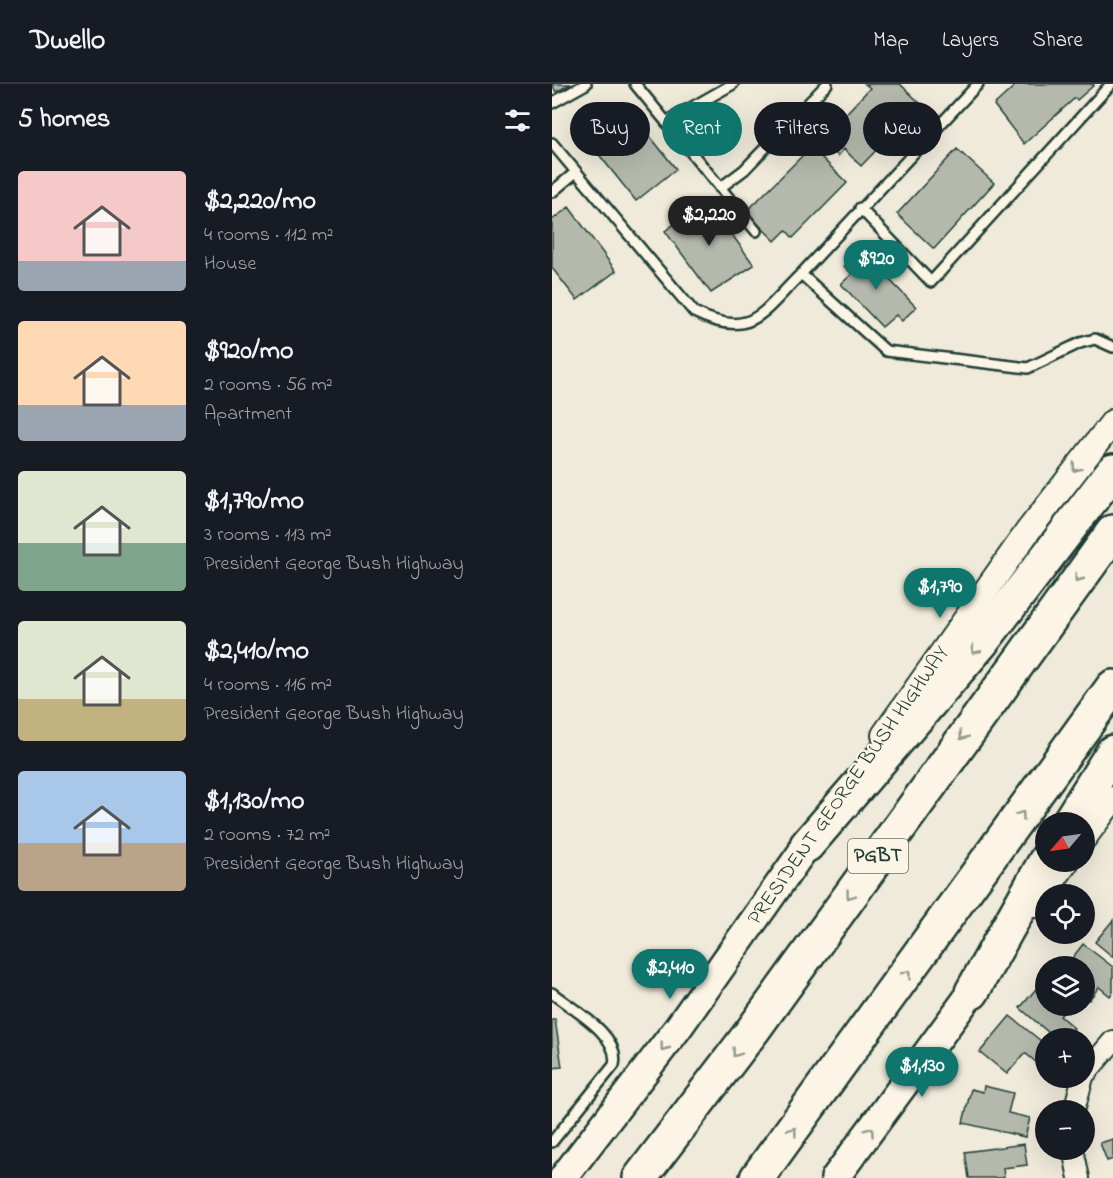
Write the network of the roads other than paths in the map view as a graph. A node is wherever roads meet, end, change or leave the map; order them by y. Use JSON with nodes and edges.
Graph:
{"nodes":[{"id":1,"x":586,"y":84,"type":"edge"},
{"id":2,"x":635,"y":84,"type":"edge"},
{"id":3,"x":733,"y":84,"type":"edge"},
{"id":4,"x":827,"y":84,"type":"edge"},
{"id":5,"x":978,"y":84,"type":"edge"},
{"id":6,"x":1111,"y":84,"type":"edge"},
{"id":7,"x":701,"y":102,"type":"edge"},
{"id":8,"x":552,"y":103,"type":"edge"},
{"id":9,"x":662,"y":117,"type":"edge"},
{"id":10,"x":552,"y":143,"type":"edge"},
{"id":11,"x":694,"y":156,"type":"edge"},
{"id":12,"x":576,"y":172,"type":"junction"},
{"id":13,"x":720,"y":188,"type":"junction"},
{"id":14,"x":552,"y":192,"type":"edge"},
{"id":15,"x":860,"y":208,"type":"junction"},
{"id":16,"x":756,"y":231,"type":"dead end"},
{"id":17,"x":801,"y":274,"type":"junction"},
{"id":18,"x":1113,"y":346,"type":"edge"},
{"id":19,"x":1113,"y":422,"type":"edge"},
{"id":20,"x":1113,"y":471,"type":"edge"},
{"id":21,"x":1113,"y":532,"type":"edge"},
{"id":22,"x":1113,"y":687,"type":"edge"},
{"id":23,"x":1113,"y":752,"type":"edge"},
{"id":24,"x":1113,"y":799,"type":"edge"},
{"id":25,"x":1075,"y":812,"type":"edge"},
{"id":26,"x":1095,"y":823,"type":"edge"},
{"id":27,"x":807,"y":845,"type":"junction"},
{"id":28,"x":1039,"y":872,"type":"edge"},
{"id":29,"x":1059,"y":872,"type":"edge"},
{"id":30,"x":972,"y":992,"type":"junction"},
{"id":31,"x":552,"y":993,"type":"edge"},
{"id":32,"x":1113,"y":1041,"type":"edge"},
{"id":33,"x":1095,"y":1063,"type":"edge"},
{"id":34,"x":552,"y":1142,"type":"edge"},
{"id":35,"x":1075,"y":1160,"type":"edge"},
{"id":36,"x":563,"y":1178,"type":"edge"},
{"id":37,"x":640,"y":1178,"type":"edge"},
{"id":38,"x":757,"y":1178,"type":"edge"},
{"id":39,"x":835,"y":1178,"type":"edge"},
{"id":40,"x":1079,"y":1178,"type":"edge"}],
"edges":[{"from":1,"to":8,"type":"lane"},
{"from":2,"to":9,"type":"lane"},
{"from":3,"to":7,"type":"lane"},
{"from":4,"to":13,"type":"lane"},
{"from":5,"to":15,"type":"lane"},
{"from":6,"to":15,"type":"lane"},
{"from":10,"to":12,"type":"lane"},
{"from":11,"to":13,"type":"lane"},
{"from":12,"to":14,"type":"lane"},
{"from":12,"to":17,"type":"lane"},
{"from":13,"to":16,"type":"lane"},
{"from":15,"to":17,"type":"lane"},
{"from":17,"to":18,"type":"lane"},
{"from":19,"to":27,"type":"street","name":"PRESIDENT GEORGE BUSH HIGHWAY","one_way":true},
{"from":20,"to":27,"type":"highway","one_way":true},
{"from":21,"to":37,"type":"highway","number":"PGBT","one_way":true},
{"from":38,"to":22,"type":"highway","one_way":true},
{"from":23,"to":25,"type":"highway"},
{"from":24,"to":26,"type":"street"},
{"from":27,"to":36,"type":"main road","name":"PRESIDENT GEORGE BUSH HIGHWAY","one_way":true},
{"from":28,"to":30,"type":"highway"},
{"from":29,"to":30,"type":"street"},
{"from":39,"to":30,"type":"main road","one_way":true},
{"from":31,"to":34,"type":"lane"},
{"from":32,"to":33,"type":"street"},
{"from":35,"to":40,"type":"street"}]}
